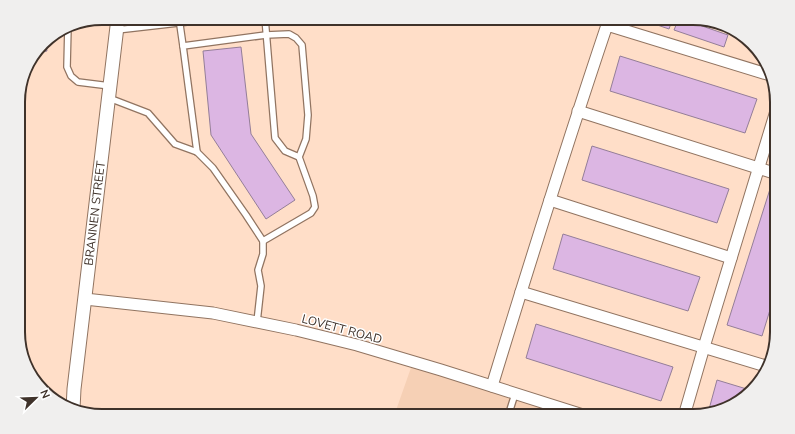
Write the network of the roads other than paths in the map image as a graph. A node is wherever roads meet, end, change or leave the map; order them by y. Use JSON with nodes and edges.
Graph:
{"nodes":[{"id":1,"x":118,"y":25,"type":"edge"},
{"id":2,"x":180,"y":25,"type":"edge"},
{"id":3,"x":265,"y":25,"type":"edge"},
{"id":4,"x":607,"y":25,"type":"edge"},
{"id":5,"x":607,"y":25,"type":"edge"},
{"id":6,"x":68,"y":33,"type":"edge"},
{"id":7,"x":266,"y":35,"type":"junction"},
{"id":8,"x":183,"y":46,"type":"junction"},
{"id":9,"x":764,"y":73,"type":"edge"},
{"id":10,"x":109,"y":92,"type":"junction"},
{"id":11,"x":578,"y":111,"type":"junction"},
{"id":12,"x":770,"y":131,"type":"edge"},
{"id":13,"x":197,"y":152,"type":"junction"},
{"id":14,"x":299,"y":157,"type":"junction"},
{"id":15,"x":759,"y":169,"type":"junction"},
{"id":16,"x":770,"y":172,"type":"edge"},
{"id":17,"x":550,"y":200,"type":"junction"},
{"id":18,"x":262,"y":241,"type":"junction"},
{"id":19,"x":731,"y":258,"type":"junction"},
{"id":20,"x":521,"y":292,"type":"junction"},
{"id":21,"x":84,"y":300,"type":"junction"},
{"id":22,"x":257,"y":322,"type":"junction"},
{"id":23,"x":704,"y":347,"type":"junction"},
{"id":24,"x":762,"y":365,"type":"edge"},
{"id":25,"x":492,"y":386,"type":"junction"},
{"id":26,"x":516,"y":394,"type":"junction"},
{"id":27,"x":73,"y":403,"type":"edge"},
{"id":28,"x":511,"y":409,"type":"edge"},
{"id":29,"x":564,"y":409,"type":"edge"},
{"id":30,"x":686,"y":409,"type":"edge"}],
"edges":[{"from":1,"to":10,"type":"street","name":"BRANNEN STREET"},
{"from":2,"to":8,"type":"lane"},
{"from":3,"to":7,"type":"lane"},
{"from":4,"to":9,"type":"street"},
{"from":5,"to":11,"type":"street"},
{"from":6,"to":10,"type":"lane"},
{"from":7,"to":8,"type":"lane"},
{"from":7,"to":14,"type":"lane"},
{"from":7,"to":14,"type":"lane"},
{"from":8,"to":13,"type":"lane"},
{"from":10,"to":13,"type":"lane"},
{"from":10,"to":21,"type":"street","name":"BRANNEN STREET"},
{"from":11,"to":15,"type":"street"},
{"from":11,"to":17,"type":"street"},
{"from":12,"to":15,"type":"street"},
{"from":13,"to":18,"type":"lane"},
{"from":14,"to":18,"type":"lane"},
{"from":15,"to":16,"type":"street"},
{"from":15,"to":19,"type":"street"},
{"from":17,"to":19,"type":"street"},
{"from":17,"to":20,"type":"street"},
{"from":18,"to":22,"type":"lane"},
{"from":19,"to":23,"type":"street"},
{"from":20,"to":23,"type":"street"},
{"from":20,"to":25,"type":"street"},
{"from":21,"to":22,"type":"street","name":"LOVETT ROAD"},
{"from":21,"to":27,"type":"street","name":"BRANNEN STREET"},
{"from":22,"to":25,"type":"street","name":"LOVETT ROAD"},
{"from":23,"to":24,"type":"street"},
{"from":23,"to":30,"type":"street"},
{"from":25,"to":26,"type":"street","name":"LOVETT ROAD"},
{"from":26,"to":28,"type":"lane"},
{"from":26,"to":29,"type":"street","name":"LOVETT ROAD"}]}
